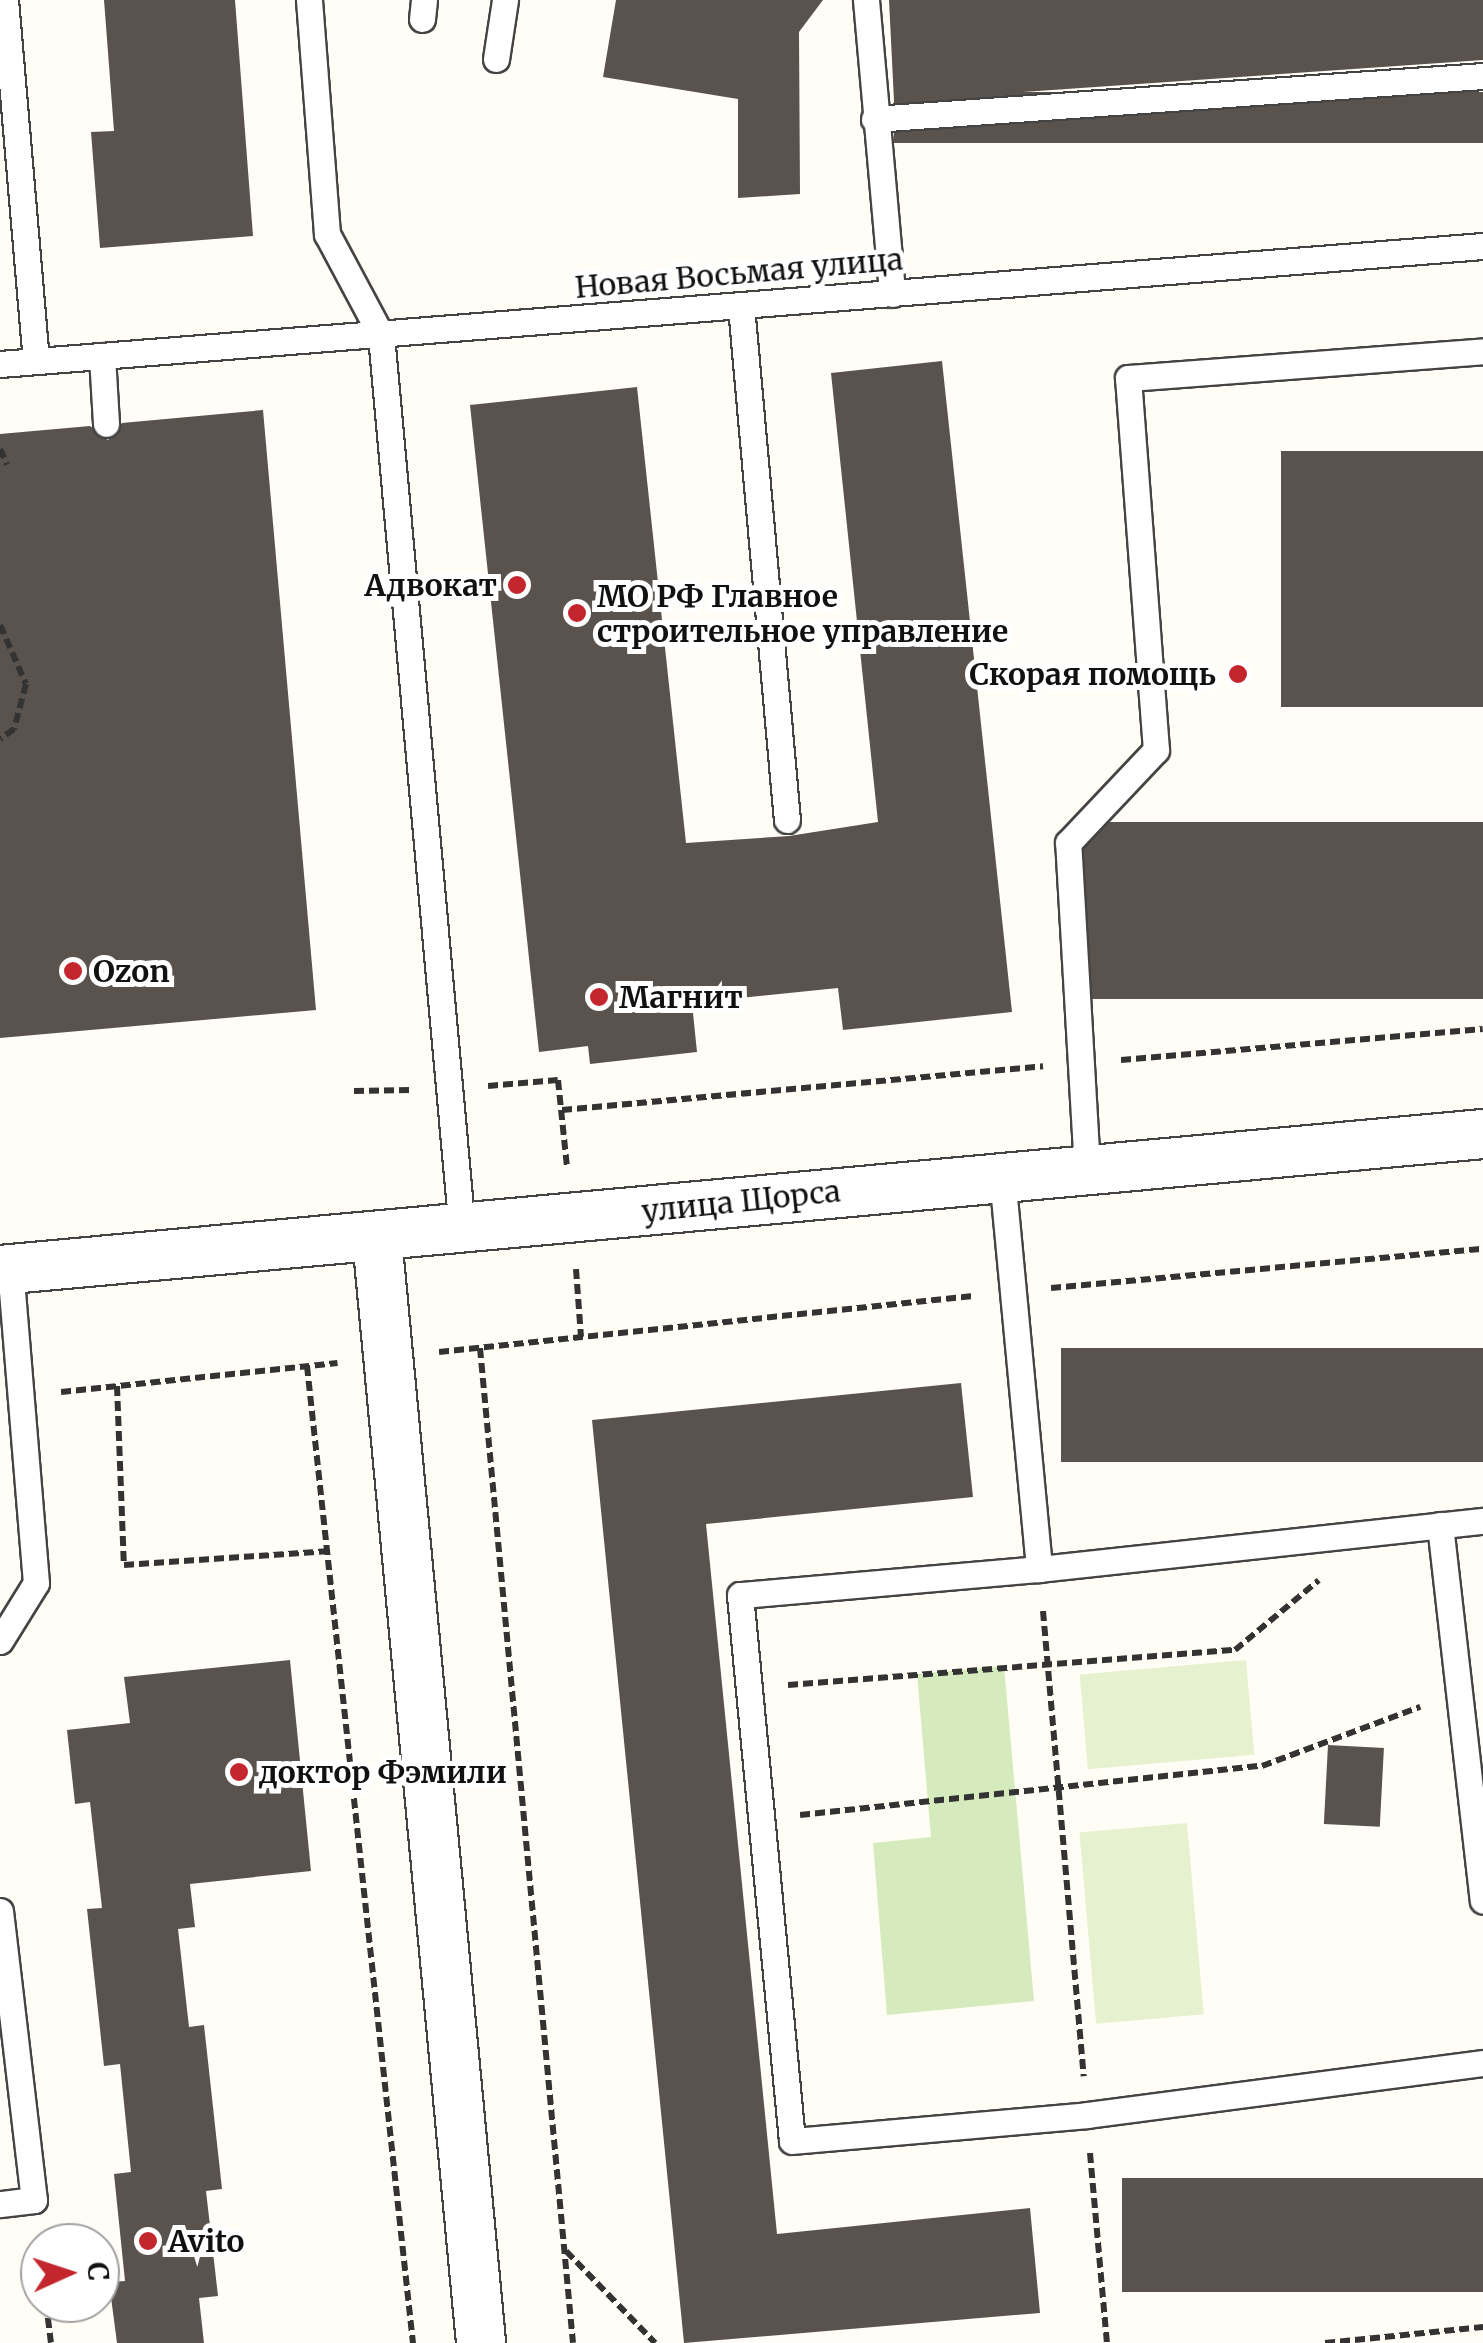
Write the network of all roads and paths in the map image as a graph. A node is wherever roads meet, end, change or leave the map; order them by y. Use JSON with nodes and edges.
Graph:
{"nodes":[{"id":1,"x":5,"y":0,"type":"edge"},
{"id":2,"x":309,"y":0,"type":"edge"},
{"id":3,"x":505,"y":0,"type":"edge"},
{"id":4,"x":866,"y":0,"type":"edge"},
{"id":5,"x":496,"y":59,"type":"dead end"},
{"id":6,"x":1483,"y":76,"type":"edge"},
{"id":7,"x":874,"y":119,"type":"junction"},
{"id":8,"x":1483,"y":246,"type":"edge"},
{"id":9,"x":892,"y":294,"type":"junction"},
{"id":10,"x":741,"y":306,"type":"junction"},
{"id":11,"x":381,"y":335,"type":"junction"},
{"id":12,"x":1483,"y":350,"type":"edge"},
{"id":13,"x":102,"y":356,"type":"junction"},
{"id":14,"x":36,"y":361,"type":"junction"},
{"id":15,"x":0,"y":364,"type":"edge"},
{"id":16,"x":106,"y":424,"type":"dead end"},
{"id":17,"x":0,"y":449,"type":"edge"},
{"id":18,"x":8,"y":464,"type":"dead end"},
{"id":19,"x":0,"y":626,"type":"edge"},
{"id":20,"x":0,"y":739,"type":"edge"},
{"id":21,"x":787,"y":820,"type":"dead end"},
{"id":22,"x":1483,"y":1029,"type":"edge"},
{"id":23,"x":1078,"y":1063,"type":"junction"},
{"id":24,"x":451,"y":1090,"type":"junction"},
{"id":25,"x":354,"y":1092,"type":"dead end"},
{"id":26,"x":562,"y":1110,"type":"junction"},
{"id":27,"x":1483,"y":1134,"type":"edge"},
{"id":28,"x":1087,"y":1168,"type":"junction"},
{"id":29,"x":1002,"y":1176,"type":"junction"},
{"id":30,"x":572,"y":1217,"type":"junction"},
{"id":31,"x":462,"y":1230,"type":"junction"},
{"id":32,"x":377,"y":1238,"type":"junction"},
{"id":33,"x":1483,"y":1249,"type":"edge"},
{"id":34,"x":5,"y":1270,"type":"edge"},
{"id":35,"x":1014,"y":1292,"type":"junction"},
{"id":36,"x":581,"y":1337,"type":"junction"},
{"id":37,"x":480,"y":1348,"type":"junction"},
{"id":38,"x":388,"y":1358,"type":"junction"},
{"id":39,"x":307,"y":1366,"type":"junction"},
{"id":40,"x":116,"y":1386,"type":"junction"},
{"id":41,"x":20,"y":1396,"type":"junction"},
{"id":42,"x":1483,"y":1521,"type":"edge"},
{"id":43,"x":1440,"y":1525,"type":"junction"},
{"id":44,"x":1378,"y":1532,"type":"junction"},
{"id":45,"x":327,"y":1551,"type":"junction"},
{"id":46,"x":1039,"y":1570,"type":"junction"},
{"id":47,"x":0,"y":1641,"type":"edge"},
{"id":48,"x":1048,"y":1663,"type":"junction"},
{"id":49,"x":748,"y":1688,"type":"junction"},
{"id":50,"x":1459,"y":1692,"type":"junction"},
{"id":51,"x":1059,"y":1789,"type":"junction"},
{"id":52,"x":761,"y":1818,"type":"junction"},
{"id":53,"x":1483,"y":1901,"type":"edge"},
{"id":54,"x":0,"y":1910,"type":"edge"},
{"id":55,"x":1483,"y":2062,"type":"edge"},
{"id":56,"x":1087,"y":2115,"type":"junction"},
{"id":57,"x":0,"y":2204,"type":"edge"},
{"id":58,"x":564,"y":2250,"type":"junction"},
{"id":59,"x":1483,"y":2327,"type":"edge"},
{"id":60,"x":413,"y":2343,"type":"edge"},
{"id":61,"x":481,"y":2343,"type":"edge"},
{"id":62,"x":573,"y":2343,"type":"edge"},
{"id":63,"x":656,"y":2343,"type":"edge"},
{"id":64,"x":1107,"y":2343,"type":"edge"},
{"id":65,"x":1325,"y":2343,"type":"edge"}],
"edges":[{"from":1,"to":14,"type":"lane"},
{"from":2,"to":11,"type":"lane"},
{"from":3,"to":5,"type":"lane"},
{"from":4,"to":7,"type":"lane"},
{"from":6,"to":7,"type":"lane"},
{"from":7,"to":9,"type":"lane"},
{"from":8,"to":9,"type":"lane","name":"Новая Восьмая улица"},
{"from":9,"to":10,"type":"lane","name":"Новая Восьмая улица"},
{"from":10,"to":11,"type":"lane","name":"Новая Восьмая улица"},
{"from":10,"to":21,"type":"lane"},
{"from":11,"to":13,"type":"lane","name":"Новая Восьмая улица"},
{"from":11,"to":24,"type":"lane"},
{"from":12,"to":23,"type":"lane"},
{"from":13,"to":14,"type":"lane","name":"Новая Восьмая улица"},
{"from":13,"to":16,"type":"lane"},
{"from":14,"to":15,"type":"lane","name":"Новая Восьмая улица"},
{"from":17,"to":18,"type":"path"},
{"from":19,"to":20,"type":"path"},
{"from":22,"to":23,"type":"path"},
{"from":23,"to":26,"type":"path"},
{"from":23,"to":28,"type":"lane"},
{"from":24,"to":25,"type":"path"},
{"from":24,"to":26,"type":"path"},
{"from":24,"to":31,"type":"lane"},
{"from":26,"to":30,"type":"path"},
{"from":27,"to":28,"type":"street","name":"улица Щорса"},
{"from":28,"to":29,"type":"street","name":"улица Щорса"},
{"from":29,"to":30,"type":"street","name":"улица Щорса"},
{"from":29,"to":35,"type":"lane"},
{"from":30,"to":31,"type":"street","name":"улица Щорса"},
{"from":30,"to":36,"type":"path"},
{"from":31,"to":32,"type":"street","name":"улица Щорса"},
{"from":32,"to":34,"type":"street","name":"улица Щорса"},
{"from":32,"to":38,"type":"street"},
{"from":33,"to":35,"type":"path"},
{"from":34,"to":41,"type":"lane"},
{"from":35,"to":36,"type":"path"},
{"from":35,"to":46,"type":"lane"},
{"from":36,"to":37,"type":"path"},
{"from":37,"to":38,"type":"path"},
{"from":37,"to":58,"type":"path"},
{"from":38,"to":39,"type":"path"},
{"from":38,"to":61,"type":"street"},
{"from":39,"to":40,"type":"path"},
{"from":39,"to":45,"type":"path"},
{"from":40,"to":41,"type":"path"},
{"from":40,"to":45,"type":"path"},
{"from":41,"to":47,"type":"lane"},
{"from":42,"to":43,"type":"lane"},
{"from":43,"to":44,"type":"lane"},
{"from":43,"to":50,"type":"lane"},
{"from":44,"to":46,"type":"lane"},
{"from":44,"to":48,"type":"path"},
{"from":45,"to":60,"type":"path"},
{"from":46,"to":48,"type":"path"},
{"from":46,"to":49,"type":"lane"},
{"from":48,"to":49,"type":"path"},
{"from":48,"to":51,"type":"path"},
{"from":49,"to":52,"type":"lane"},
{"from":50,"to":51,"type":"path"},
{"from":50,"to":53,"type":"lane"},
{"from":51,"to":52,"type":"path"},
{"from":51,"to":56,"type":"path"},
{"from":52,"to":56,"type":"lane"},
{"from":54,"to":57,"type":"lane"},
{"from":55,"to":56,"type":"lane"},
{"from":56,"to":64,"type":"path"},
{"from":58,"to":62,"type":"path"},
{"from":58,"to":63,"type":"path"},
{"from":59,"to":65,"type":"path"}]}
